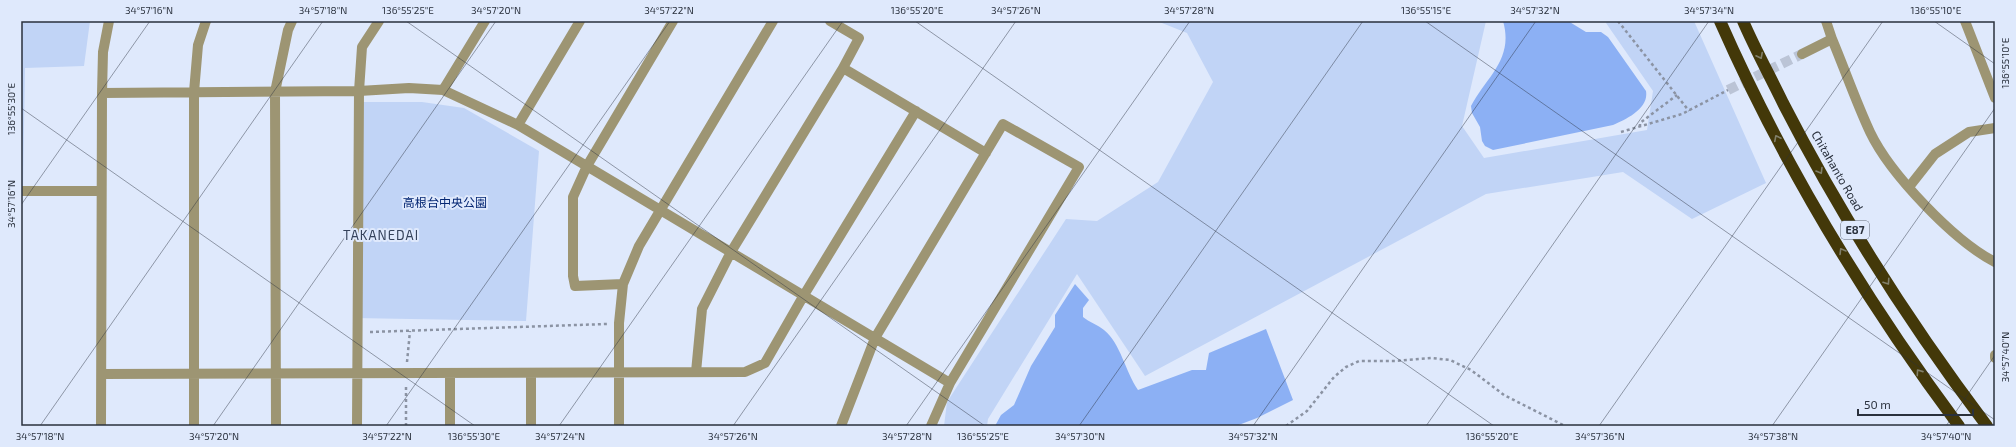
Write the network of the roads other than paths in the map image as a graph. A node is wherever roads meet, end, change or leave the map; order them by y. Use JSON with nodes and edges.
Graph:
{"nodes":[{"id":1,"x":108,"y":21,"type":"edge"},
{"id":2,"x":206,"y":21,"type":"edge"},
{"id":3,"x":292,"y":21,"type":"edge"},
{"id":4,"x":378,"y":21,"type":"edge"},
{"id":5,"x":485,"y":21,"type":"edge"},
{"id":6,"x":580,"y":21,"type":"edge"},
{"id":7,"x":673,"y":21,"type":"edge"},
{"id":8,"x":773,"y":21,"type":"edge"},
{"id":9,"x":830,"y":21,"type":"edge"},
{"id":10,"x":1720,"y":21,"type":"edge"},
{"id":11,"x":1743,"y":21,"type":"edge"},
{"id":12,"x":1826,"y":21,"type":"edge"},
{"id":13,"x":1965,"y":21,"type":"edge"},
{"id":14,"x":1832,"y":39,"type":"junction"},
{"id":15,"x":1802,"y":54,"type":"tunnel mouth"},
{"id":16,"x":843,"y":68,"type":"junction"},
{"id":17,"x":443,"y":90,"type":"junction"},
{"id":18,"x":359,"y":91,"type":"junction"},
{"id":19,"x":194,"y":92,"type":"junction"},
{"id":20,"x":275,"y":92,"type":"junction"},
{"id":21,"x":102,"y":93,"type":"junction"},
{"id":22,"x":1995,"y":98,"type":"edge"},
{"id":23,"x":916,"y":111,"type":"junction"},
{"id":24,"x":518,"y":125,"type":"junction"},
{"id":25,"x":1995,"y":128,"type":"edge"},
{"id":26,"x":986,"y":153,"type":"junction"},
{"id":27,"x":587,"y":166,"type":"junction"},
{"id":28,"x":1909,"y":187,"type":"junction"},
{"id":29,"x":21,"y":190,"type":"edge"},
{"id":30,"x":100,"y":191,"type":"junction"},
{"id":31,"x":661,"y":210,"type":"junction"},
{"id":32,"x":731,"y":252,"type":"junction"},
{"id":33,"x":1995,"y":262,"type":"edge"},
{"id":34,"x":623,"y":284,"type":"junction"},
{"id":35,"x":804,"y":295,"type":"junction"},
{"id":36,"x":875,"y":338,"type":"junction"},
{"id":37,"x":1995,"y":355,"type":"edge"},
{"id":38,"x":1995,"y":358,"type":"edge"},
{"id":39,"x":619,"y":372,"type":"junction"},
{"id":40,"x":696,"y":372,"type":"junction"},
{"id":41,"x":450,"y":373,"type":"junction"},
{"id":42,"x":531,"y":373,"type":"junction"},
{"id":43,"x":102,"y":374,"type":"junction"},
{"id":44,"x":194,"y":374,"type":"junction"},
{"id":45,"x":276,"y":374,"type":"junction"},
{"id":46,"x":357,"y":374,"type":"junction"},
{"id":47,"x":950,"y":383,"type":"junction"},
{"id":48,"x":101,"y":426,"type":"edge"},
{"id":49,"x":194,"y":426,"type":"edge"},
{"id":50,"x":276,"y":426,"type":"edge"},
{"id":51,"x":357,"y":426,"type":"edge"},
{"id":52,"x":450,"y":426,"type":"edge"},
{"id":53,"x":531,"y":426,"type":"edge"},
{"id":54,"x":619,"y":426,"type":"edge"},
{"id":55,"x":841,"y":426,"type":"edge"},
{"id":56,"x":931,"y":426,"type":"edge"},
{"id":57,"x":1959,"y":426,"type":"edge"},
{"id":58,"x":1987,"y":426,"type":"edge"}],
"edges":[{"from":1,"to":21,"type":"street"},
{"from":2,"to":19,"type":"street"},
{"from":3,"to":20,"type":"street"},
{"from":4,"to":18,"type":"street"},
{"from":5,"to":17,"type":"street"},
{"from":6,"to":24,"type":"street"},
{"from":7,"to":27,"type":"street"},
{"from":8,"to":31,"type":"street"},
{"from":9,"to":16,"type":"street"},
{"from":57,"to":10,"type":"highway","number":"E87","one_way":true},
{"from":11,"to":58,"type":"highway","name":"Chitahanto Road","number":"E87","one_way":true},
{"from":12,"to":14,"type":"street"},
{"from":13,"to":22,"type":"street"},
{"from":14,"to":15,"type":"street"},
{"from":14,"to":28,"type":"street"},
{"from":16,"to":23,"type":"street"},
{"from":16,"to":32,"type":"street"},
{"from":17,"to":18,"type":"street"},
{"from":17,"to":24,"type":"street"},
{"from":18,"to":20,"type":"street"},
{"from":18,"to":46,"type":"street"},
{"from":19,"to":20,"type":"street"},
{"from":19,"to":21,"type":"street"},
{"from":19,"to":44,"type":"street"},
{"from":20,"to":45,"type":"street"},
{"from":21,"to":30,"type":"street"},
{"from":23,"to":26,"type":"street"},
{"from":23,"to":35,"type":"street"},
{"from":24,"to":27,"type":"street"},
{"from":25,"to":28,"type":"street"},
{"from":26,"to":36,"type":"street"},
{"from":26,"to":47,"type":"street"},
{"from":27,"to":31,"type":"street"},
{"from":27,"to":34,"type":"street"},
{"from":28,"to":33,"type":"street"},
{"from":29,"to":30,"type":"street"},
{"from":30,"to":43,"type":"street"},
{"from":31,"to":32,"type":"street"},
{"from":31,"to":34,"type":"street"},
{"from":32,"to":35,"type":"street"},
{"from":32,"to":40,"type":"street"},
{"from":34,"to":39,"type":"street"},
{"from":35,"to":36,"type":"street"},
{"from":35,"to":40,"type":"street"},
{"from":36,"to":47,"type":"street"},
{"from":36,"to":55,"type":"street"},
{"from":37,"to":38,"type":"street"},
{"from":39,"to":40,"type":"street"},
{"from":39,"to":42,"type":"street"},
{"from":39,"to":54,"type":"street"},
{"from":41,"to":42,"type":"street"},
{"from":41,"to":46,"type":"street"},
{"from":41,"to":52,"type":"street"},
{"from":42,"to":53,"type":"street"},
{"from":43,"to":44,"type":"street"},
{"from":43,"to":48,"type":"street"},
{"from":44,"to":45,"type":"street"},
{"from":44,"to":49,"type":"street"},
{"from":45,"to":46,"type":"street"},
{"from":45,"to":50,"type":"street"},
{"from":46,"to":51,"type":"street"},
{"from":47,"to":56,"type":"street"}]}
